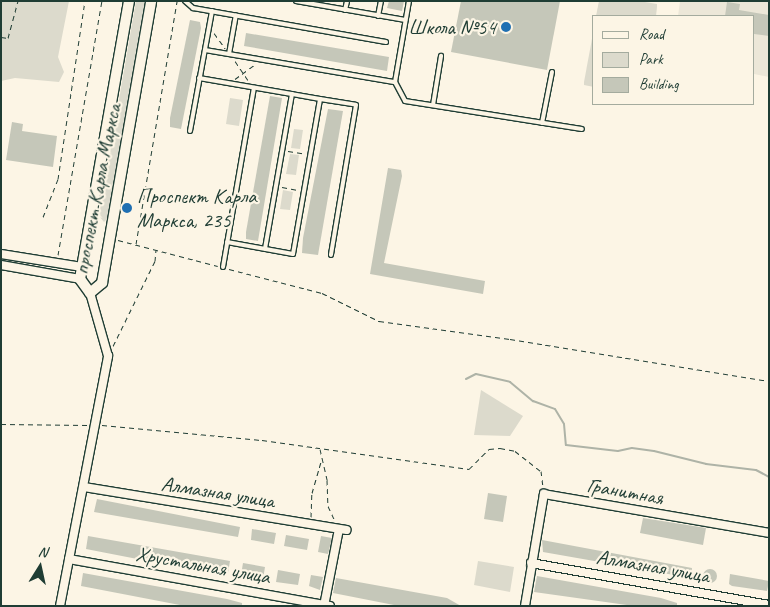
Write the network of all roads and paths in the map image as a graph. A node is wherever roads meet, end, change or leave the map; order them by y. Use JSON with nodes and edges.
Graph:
{"nodes":[{"id":1,"x":18,"y":1,"type":"edge"},
{"id":2,"x":84,"y":1,"type":"edge"},
{"id":3,"x":102,"y":1,"type":"edge"},
{"id":4,"x":129,"y":1,"type":"edge"},
{"id":5,"x":151,"y":1,"type":"edge"},
{"id":6,"x":177,"y":1,"type":"edge"},
{"id":7,"x":186,"y":1,"type":"edge"},
{"id":8,"x":296,"y":1,"type":"edge"},
{"id":9,"x":347,"y":1,"type":"edge"},
{"id":10,"x":381,"y":1,"type":"edge"},
{"id":11,"x":409,"y":1,"type":"edge"},
{"id":12,"x":314,"y":3,"type":"edge"},
{"id":13,"x":345,"y":10,"type":"junction"},
{"id":14,"x":212,"y":11,"type":"junction"},
{"id":15,"x":236,"y":16,"type":"junction"},
{"id":16,"x":378,"y":16,"type":"junction"},
{"id":17,"x":405,"y":20,"type":"junction"},
{"id":18,"x":1,"y":37,"type":"edge"},
{"id":19,"x":386,"y":42,"type":"dead end"},
{"id":20,"x":204,"y":50,"type":"junction"},
{"id":21,"x":229,"y":54,"type":"junction"},
{"id":22,"x":441,"y":56,"type":"dead end"},
{"id":23,"x":263,"y":60,"type":"junction"},
{"id":24,"x":552,"y":72,"type":"dead end"},
{"id":25,"x":199,"y":78,"type":"junction"},
{"id":26,"x":395,"y":82,"type":"junction"},
{"id":27,"x":229,"y":83,"type":"junction"},
{"id":28,"x":254,"y":88,"type":"junction"},
{"id":29,"x":292,"y":94,"type":"junction"},
{"id":30,"x":320,"y":99,"type":"junction"},
{"id":31,"x":433,"y":105,"type":"junction"},
{"id":32,"x":542,"y":123,"type":"junction"},
{"id":33,"x":582,"y":129,"type":"dead end"},
{"id":34,"x":190,"y":131,"type":"dead end"},
{"id":35,"x":282,"y":150,"type":"junction"},
{"id":36,"x":310,"y":155,"type":"junction"},
{"id":37,"x":276,"y":186,"type":"junction"},
{"id":38,"x":304,"y":191,"type":"junction"},
{"id":39,"x":43,"y":217,"type":"dead end"},
{"id":40,"x":110,"y":238,"type":"junction"},
{"id":41,"x":227,"y":242,"type":"junction"},
{"id":42,"x":136,"y":244,"type":"junction"},
{"id":43,"x":156,"y":249,"type":"junction"},
{"id":44,"x":265,"y":249,"type":"junction"},
{"id":45,"x":1,"y":254,"type":"edge"},
{"id":46,"x":331,"y":255,"type":"dead end"},
{"id":47,"x":57,"y":263,"type":"junction"},
{"id":48,"x":1,"y":266,"type":"edge"},
{"id":49,"x":82,"y":267,"type":"junction"},
{"id":50,"x":223,"y":268,"type":"junction"},
{"id":51,"x":80,"y":279,"type":"junction"},
{"id":52,"x":90,"y":293,"type":"junction"},
{"id":53,"x":108,"y":356,"type":"junction"},
{"id":54,"x":769,"y":381,"type":"edge"},
{"id":55,"x":1,"y":424,"type":"edge"},
{"id":56,"x":96,"y":425,"type":"junction"},
{"id":57,"x":320,"y":449,"type":"junction"},
{"id":58,"x":322,"y":460,"type":"junction"},
{"id":59,"x":84,"y":487,"type":"junction"},
{"id":60,"x":544,"y":494,"type":"junction"},
{"id":61,"x":317,"y":526,"type":"junction"},
{"id":62,"x":343,"y":530,"type":"junction"},
{"id":63,"x":769,"y":533,"type":"edge"},
{"id":64,"x":70,"y":559,"type":"junction"},
{"id":65,"x":531,"y":563,"type":"junction"},
{"id":66,"x":769,"y":604,"type":"edge"},
{"id":67,"x":326,"y":605,"type":"edge"},
{"id":68,"x":60,"y":606,"type":"edge"},
{"id":69,"x":524,"y":606,"type":"edge"}],
"edges":[{"from":1,"to":18,"type":"path"},
{"from":2,"to":39,"type":"path"},
{"from":3,"to":47,"type":"path"},
{"from":4,"to":49,"type":"street","name":"проспект Карла Маркса"},
{"from":5,"to":40,"type":"street","name":"проспект Карла Маркса"},
{"from":6,"to":42,"type":"path"},
{"from":7,"to":14,"type":"lane"},
{"from":8,"to":12,"type":"lane"},
{"from":9,"to":13,"type":"lane"},
{"from":10,"to":16,"type":"lane"},
{"from":11,"to":17,"type":"lane"},
{"from":12,"to":13,"type":"lane"},
{"from":13,"to":16,"type":"lane"},
{"from":14,"to":15,"type":"lane"},
{"from":14,"to":20,"type":"lane"},
{"from":15,"to":19,"type":"lane"},
{"from":15,"to":21,"type":"lane"},
{"from":16,"to":17,"type":"lane"},
{"from":17,"to":26,"type":"lane"},
{"from":20,"to":21,"type":"lane"},
{"from":20,"to":25,"type":"lane"},
{"from":21,"to":23,"type":"lane"},
{"from":22,"to":31,"type":"lane"},
{"from":23,"to":26,"type":"lane"},
{"from":23,"to":27,"type":"path"},
{"from":24,"to":32,"type":"lane"},
{"from":25,"to":27,"type":"lane"},
{"from":25,"to":34,"type":"lane"},
{"from":26,"to":31,"type":"lane"},
{"from":27,"to":28,"type":"lane"},
{"from":28,"to":29,"type":"lane"},
{"from":28,"to":41,"type":"lane"},
{"from":29,"to":30,"type":"lane"},
{"from":29,"to":35,"type":"lane"},
{"from":30,"to":36,"type":"lane"},
{"from":30,"to":46,"type":"lane"},
{"from":31,"to":32,"type":"lane"},
{"from":32,"to":33,"type":"lane"},
{"from":35,"to":36,"type":"path"},
{"from":35,"to":37,"type":"lane"},
{"from":36,"to":38,"type":"lane"},
{"from":37,"to":38,"type":"path"},
{"from":37,"to":44,"type":"lane"},
{"from":38,"to":44,"type":"lane"},
{"from":40,"to":42,"type":"path"},
{"from":40,"to":52,"type":"street","name":"проспект Карла Маркса"},
{"from":41,"to":44,"type":"lane"},
{"from":41,"to":50,"type":"lane"},
{"from":42,"to":43,"type":"path"},
{"from":43,"to":50,"type":"path"},
{"from":43,"to":53,"type":"path"},
{"from":45,"to":47,"type":"street"},
{"from":47,"to":49,"type":"street"},
{"from":48,"to":51,"type":"street"},
{"from":49,"to":51,"type":"street","name":"проспект Карла Маркса"},
{"from":50,"to":54,"type":"path"},
{"from":51,"to":52,"type":"street","name":"проспект Карла Маркса"},
{"from":52,"to":53,"type":"street"},
{"from":53,"to":56,"type":"street"},
{"from":55,"to":56,"type":"path"},
{"from":56,"to":57,"type":"path"},
{"from":56,"to":59,"type":"street"},
{"from":57,"to":58,"type":"path"},
{"from":57,"to":60,"type":"path"},
{"from":58,"to":61,"type":"path"},
{"from":58,"to":62,"type":"path"},
{"from":59,"to":61,"type":"street","name":"Алмазная улица"},
{"from":59,"to":64,"type":"street"},
{"from":60,"to":63,"type":"street","name":"Гранитная"},
{"from":60,"to":65,"type":"street"},
{"from":61,"to":62,"type":"street","name":"Алмазная улица"},
{"from":62,"to":67,"type":"street"},
{"from":64,"to":67,"type":"street","name":"Хрустальная улица"},
{"from":64,"to":68,"type":"street"},
{"from":65,"to":66,"type":"street","name":"Алмазная улица"},
{"from":65,"to":69,"type":"street"}]}
